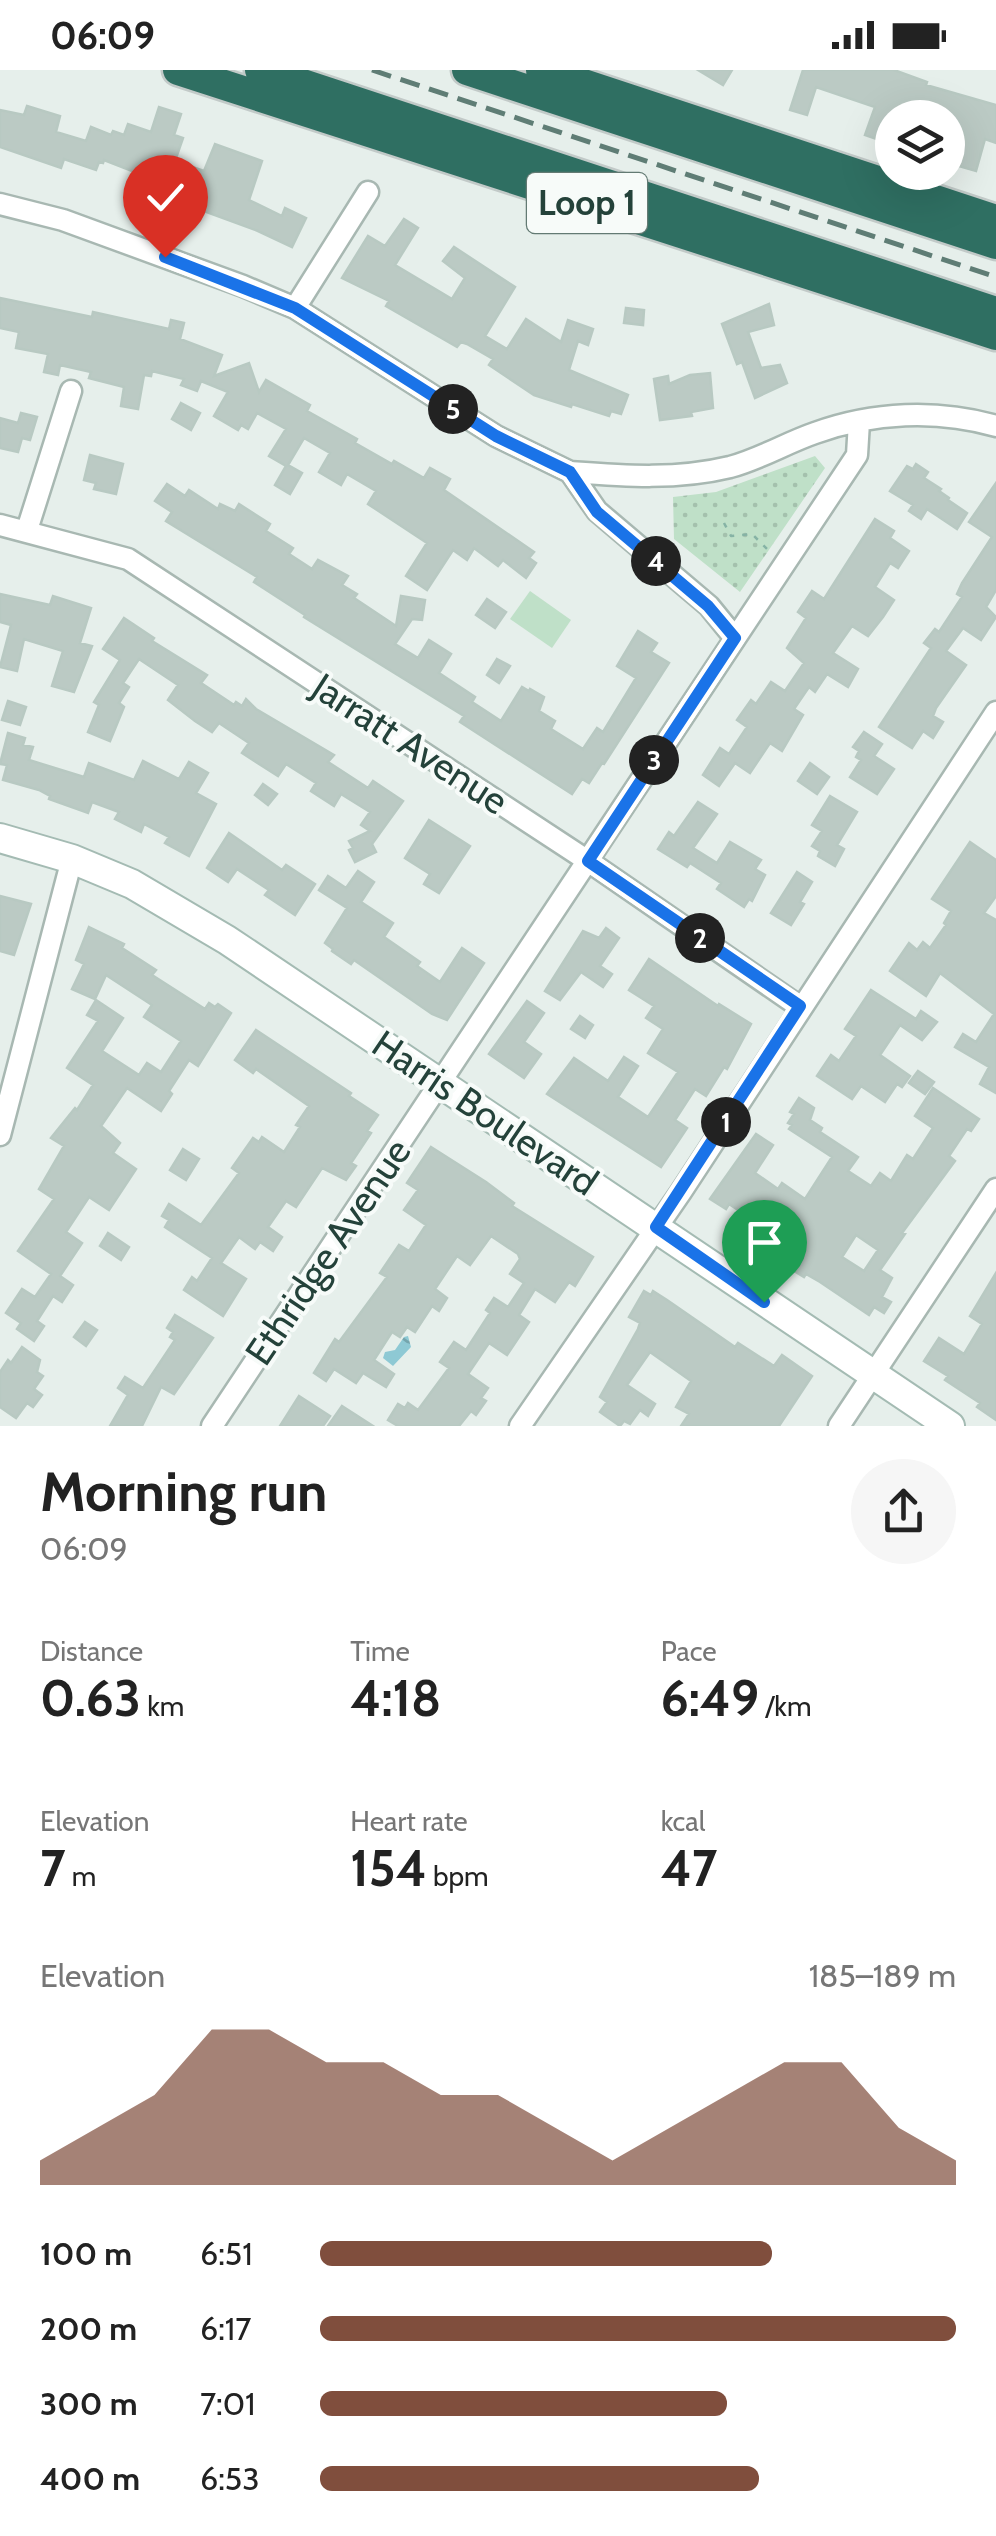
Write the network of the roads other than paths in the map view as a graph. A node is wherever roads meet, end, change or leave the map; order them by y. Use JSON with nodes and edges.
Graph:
{"nodes":[{"id":1,"x":178,"y":70,"type":"edge"},
{"id":2,"x":260,"y":70,"type":"edge"},
{"id":3,"x":467,"y":70,"type":"edge"},
{"id":4,"x":541,"y":70,"type":"edge"},
{"id":5,"x":368,"y":192,"type":"dead end"},
{"id":6,"x":0,"y":204,"type":"edge"},
{"id":7,"x":996,"y":220,"type":"edge"},
{"id":8,"x":996,"y":244,"type":"edge"},
{"id":9,"x":295,"y":308,"type":"junction"},
{"id":10,"x":996,"y":312,"type":"edge"},
{"id":11,"x":996,"y":336,"type":"edge"},
{"id":12,"x":70,"y":392,"type":"dead end"},
{"id":13,"x":860,"y":422,"type":"junction"},
{"id":14,"x":996,"y":426,"type":"edge"},
{"id":15,"x":570,"y":472,"type":"junction"},
{"id":16,"x":0,"y":525,"type":"edge"},
{"id":17,"x":28,"y":530,"type":"junction"},
{"id":18,"x":735,"y":638,"type":"junction"},
{"id":19,"x":996,"y":712,"type":"edge"},
{"id":20,"x":0,"y":838,"type":"edge"},
{"id":21,"x":72,"y":859,"type":"junction"},
{"id":22,"x":588,"y":861,"type":"junction"},
{"id":23,"x":800,"y":1006,"type":"junction"},
{"id":24,"x":439,"y":1085,"type":"junction"},
{"id":25,"x":0,"y":1135,"type":"edge"},
{"id":26,"x":996,"y":1188,"type":"edge"},
{"id":27,"x":656,"y":1227,"type":"junction"},
{"id":28,"x":873,"y":1376,"type":"junction"},
{"id":29,"x":212,"y":1426,"type":"edge"},
{"id":30,"x":520,"y":1426,"type":"edge"},
{"id":31,"x":840,"y":1426,"type":"edge"},
{"id":32,"x":950,"y":1426,"type":"edge"}],
"edges":[{"from":1,"to":11,"type":"highway","number":"Loop 1"},
{"from":2,"to":10,"type":"highway"},
{"from":3,"to":8,"type":"highway"},
{"from":4,"to":7,"type":"highway"},
{"from":5,"to":9,"type":"street"},
{"from":6,"to":9,"type":"street"},
{"from":9,"to":15,"type":"street"},
{"from":12,"to":17,"type":"street"},
{"from":13,"to":14,"type":"street"},
{"from":13,"to":15,"type":"street"},
{"from":13,"to":18,"type":"street","name":"Ethridge Avenue"},
{"from":15,"to":18,"type":"street"},
{"from":16,"to":17,"type":"street","name":"Jarratt Avenue"},
{"from":17,"to":22,"type":"street","name":"Jarratt Avenue"},
{"from":18,"to":22,"type":"street","name":"Ethridge Avenue"},
{"from":19,"to":23,"type":"street"},
{"from":20,"to":21,"type":"street","name":"Harris Boulevard"},
{"from":21,"to":24,"type":"street","name":"Harris Boulevard"},
{"from":21,"to":25,"type":"street"},
{"from":22,"to":23,"type":"street","name":"Jarratt Avenue"},
{"from":22,"to":24,"type":"street","name":"Ethridge Avenue"},
{"from":23,"to":27,"type":"street"},
{"from":24,"to":27,"type":"street","name":"Harris Boulevard"},
{"from":24,"to":29,"type":"street","name":"Ethridge Avenue"},
{"from":26,"to":28,"type":"street"},
{"from":27,"to":28,"type":"street","name":"Harris Boulevard"},
{"from":27,"to":30,"type":"street"},
{"from":28,"to":31,"type":"street"},
{"from":28,"to":32,"type":"street","name":"Harris Boulevard"}]}
